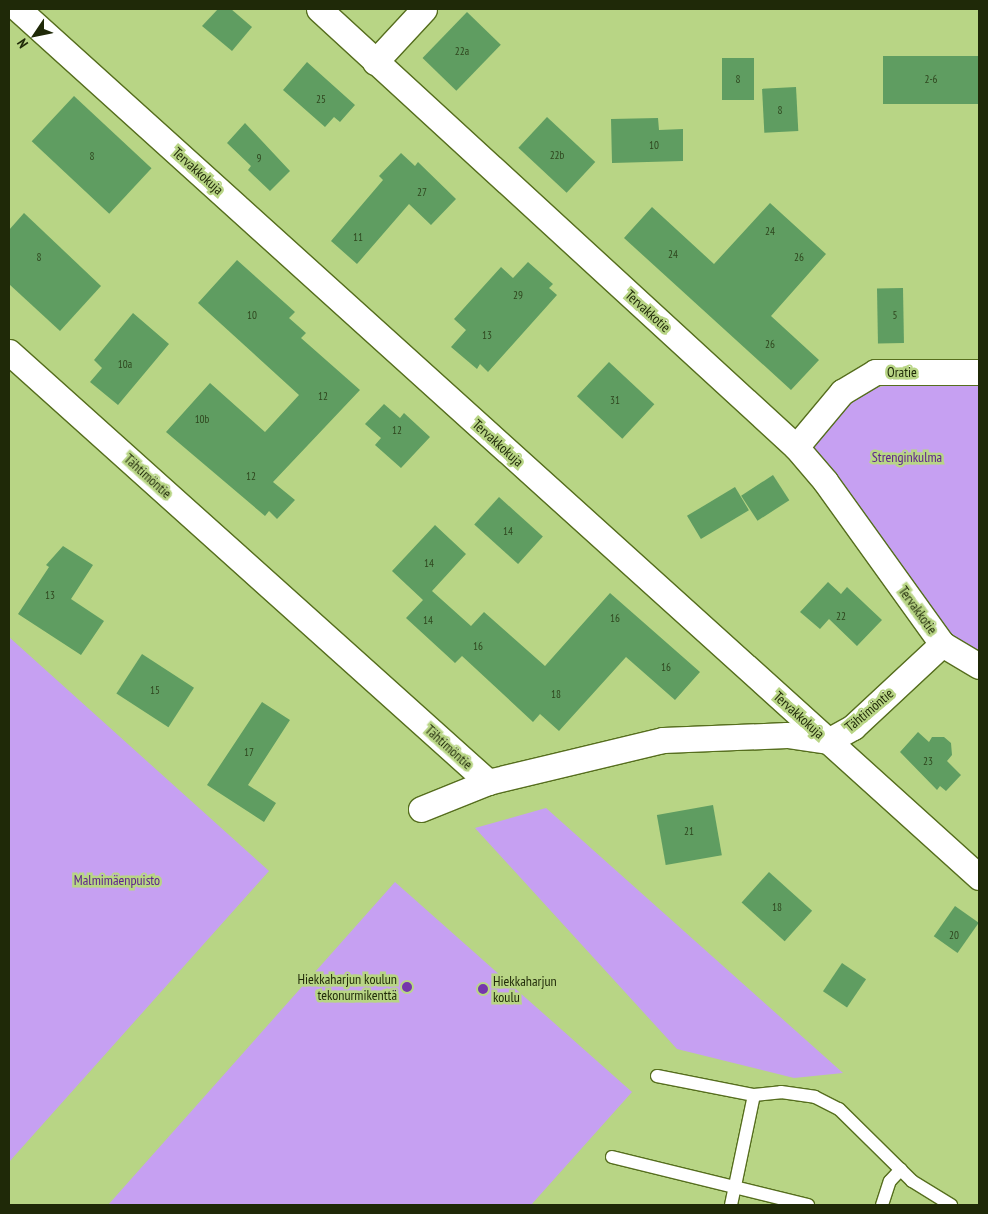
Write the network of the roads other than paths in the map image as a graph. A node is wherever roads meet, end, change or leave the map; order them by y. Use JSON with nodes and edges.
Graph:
{"nodes":[{"id":1,"x":18,"y":9,"type":"edge"},
{"id":2,"x":319,"y":9,"type":"edge"},
{"id":3,"x":424,"y":9,"type":"edge"},
{"id":4,"x":375,"y":62,"type":"junction"},
{"id":5,"x":9,"y":352,"type":"edge"},
{"id":6,"x":979,"y":372,"type":"edge"},
{"id":7,"x":796,"y":447,"type":"junction"},
{"id":8,"x":942,"y":644,"type":"junction"},
{"id":9,"x":979,"y":666,"type":"edge"},
{"id":10,"x":828,"y":741,"type":"junction"},
{"id":11,"x":488,"y":782,"type":"junction"},
{"id":12,"x":421,"y":809,"type":"dead end"},
{"id":13,"x":979,"y":877,"type":"edge"},
{"id":14,"x":657,"y":1076,"type":"dead end"},
{"id":15,"x":754,"y":1095,"type":"junction"},
{"id":16,"x":612,"y":1158,"type":"dead end"},
{"id":17,"x":901,"y":1169,"type":"junction"},
{"id":18,"x":733,"y":1187,"type":"junction"},
{"id":19,"x":731,"y":1205,"type":"edge"},
{"id":20,"x":808,"y":1205,"type":"edge"},
{"id":21,"x":882,"y":1205,"type":"edge"},
{"id":22,"x":951,"y":1205,"type":"edge"}],
"edges":[{"from":1,"to":10,"type":"street","name":"Tervakkokuja"},
{"from":2,"to":4,"type":"street","name":"Tervakkotie"},
{"from":3,"to":4,"type":"street"},
{"from":4,"to":7,"type":"street","name":"Tervakkotie"},
{"from":5,"to":11,"type":"street","name":"Tähtimöntie"},
{"from":6,"to":7,"type":"street","name":"Oratie"},
{"from":7,"to":8,"type":"street","name":"Tervakkotie"},
{"from":8,"to":9,"type":"street"},
{"from":8,"to":10,"type":"street","name":"Tähtimöntie"},
{"from":10,"to":11,"type":"street"},
{"from":10,"to":13,"type":"street","name":"Tervakkokuja"},
{"from":11,"to":12,"type":"street"},
{"from":14,"to":15,"type":"lane"},
{"from":15,"to":17,"type":"lane"},
{"from":15,"to":18,"type":"lane"},
{"from":16,"to":18,"type":"lane"},
{"from":17,"to":21,"type":"lane"},
{"from":17,"to":22,"type":"lane"},
{"from":18,"to":19,"type":"lane"},
{"from":18,"to":20,"type":"lane"}]}
